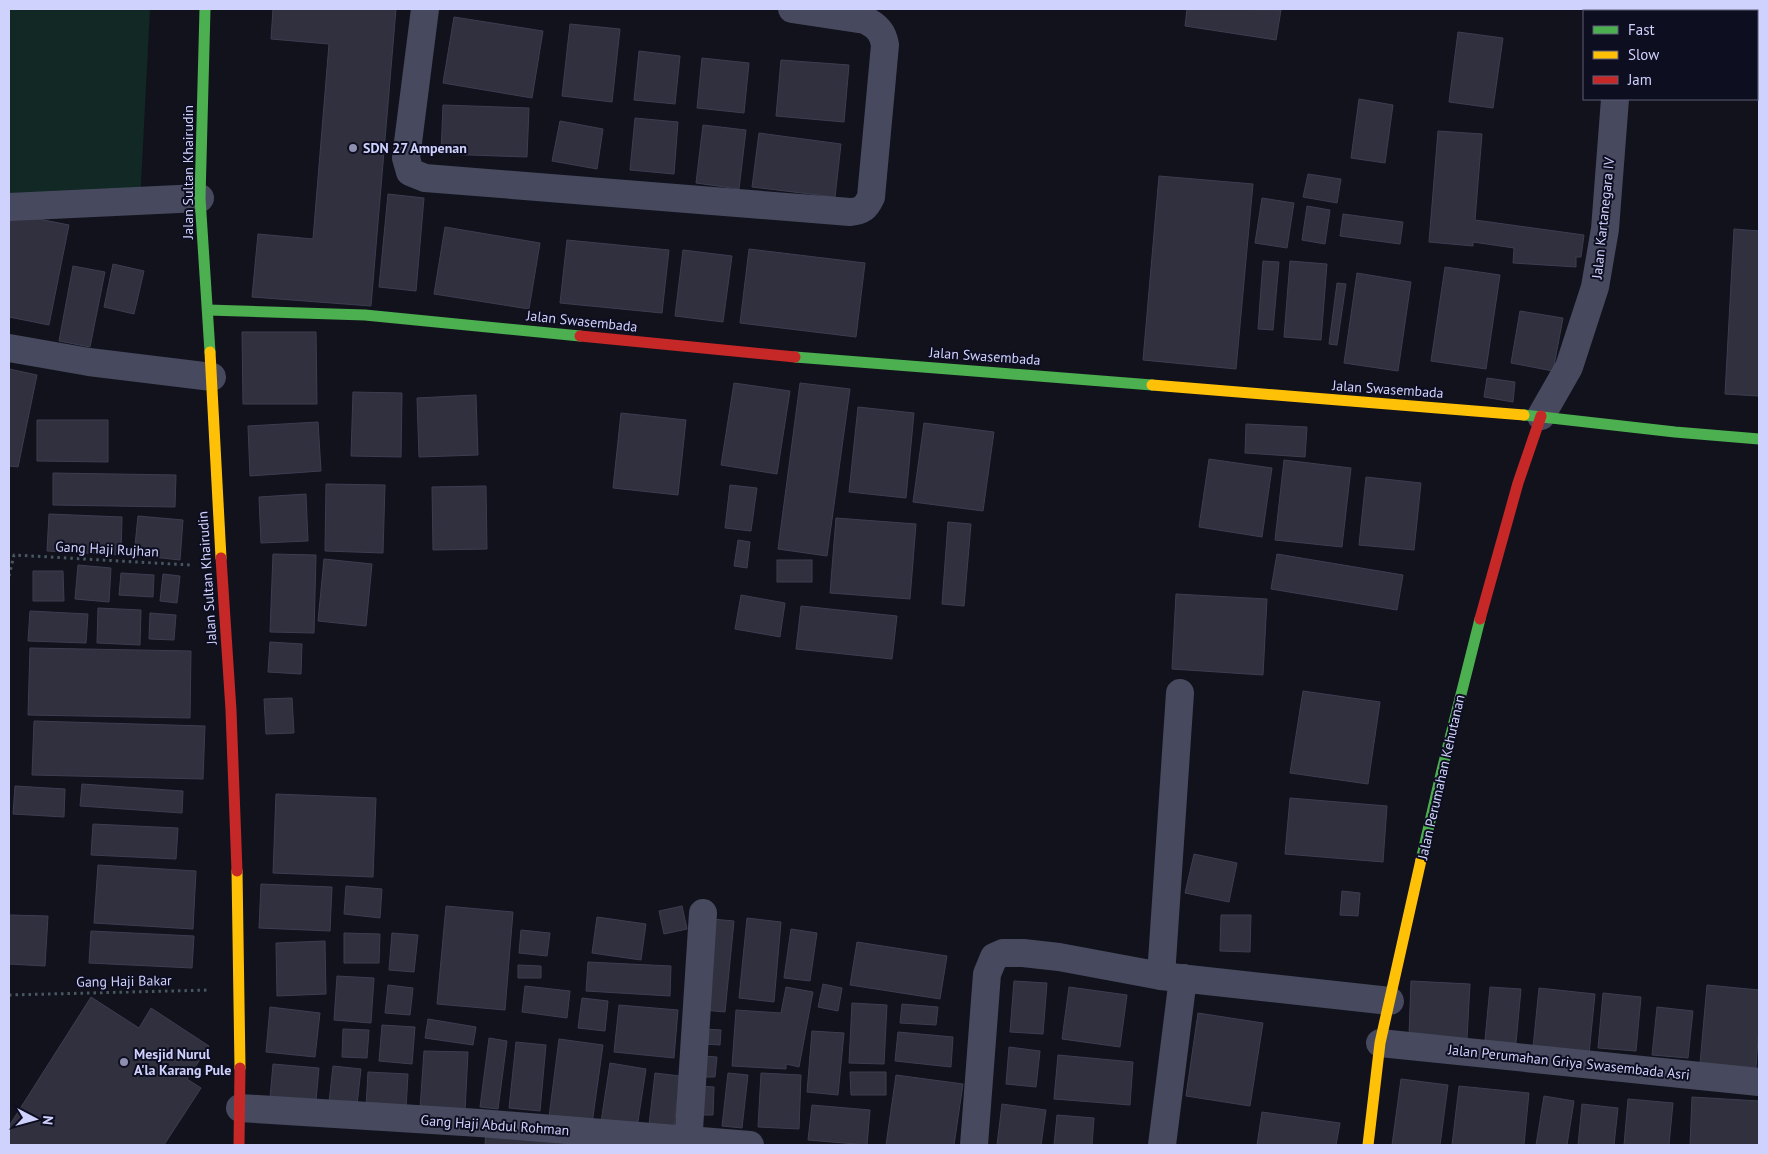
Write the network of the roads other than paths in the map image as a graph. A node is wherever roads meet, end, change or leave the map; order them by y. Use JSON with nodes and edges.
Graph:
{"nodes":[{"id":1,"x":205,"y":9,"type":"edge"},
{"id":2,"x":425,"y":9,"type":"edge"},
{"id":3,"x":792,"y":9,"type":"edge"},
{"id":4,"x":1615,"y":100,"type":"edge"},
{"id":5,"x":200,"y":198,"type":"junction"},
{"id":6,"x":9,"y":207,"type":"edge"},
{"id":7,"x":208,"y":310,"type":"junction"},
{"id":8,"x":9,"y":348,"type":"edge"},
{"id":9,"x":212,"y":377,"type":"junction"},
{"id":10,"x":1541,"y":416,"type":"junction"},
{"id":11,"x":1759,"y":439,"type":"edge"},
{"id":12,"x":1180,"y":693,"type":"dead end"},
{"id":13,"x":703,"y":913,"type":"dead end"},
{"id":14,"x":1172,"y":977,"type":"junction"},
{"id":15,"x":1390,"y":1000,"type":"junction"},
{"id":16,"x":1380,"y":1043,"type":"junction"},
{"id":17,"x":1759,"y":1082,"type":"edge"},
{"id":18,"x":240,"y":1108,"type":"junction"},
{"id":19,"x":688,"y":1143,"type":"edge"},
{"id":20,"x":239,"y":1145,"type":"edge"},
{"id":21,"x":750,"y":1145,"type":"edge"},
{"id":22,"x":974,"y":1145,"type":"edge"},
{"id":23,"x":1162,"y":1145,"type":"edge"},
{"id":24,"x":1368,"y":1145,"type":"edge"}],
"edges":[{"from":1,"to":5,"type":"street","name":"Jalan Sultan Khairudin"},
{"from":2,"to":3,"type":"street"},
{"from":4,"to":10,"type":"street","name":"Jalan Kartanegara IV"},
{"from":5,"to":6,"type":"street"},
{"from":5,"to":7,"type":"street","name":"Jalan Sultan Khairudin"},
{"from":7,"to":9,"type":"street","name":"Jalan Sultan Khairudin"},
{"from":7,"to":10,"type":"street","name":"Jalan Swasembada"},
{"from":8,"to":9,"type":"street"},
{"from":9,"to":18,"type":"street","name":"Jalan Sultan Khairudin"},
{"from":10,"to":11,"type":"street","name":"Jalan Swasembada"},
{"from":10,"to":15,"type":"street","name":"Jalan Perumahan Kehutanan"},
{"from":12,"to":14,"type":"street"},
{"from":13,"to":19,"type":"street"},
{"from":14,"to":15,"type":"street"},
{"from":14,"to":22,"type":"street"},
{"from":14,"to":23,"type":"street"},
{"from":15,"to":16,"type":"street","name":"Jalan Perumahan Kehutanan"},
{"from":16,"to":17,"type":"street","name":"Jalan Perumahan Griya Swasembada Asri"},
{"from":16,"to":24,"type":"street","name":"Jalan Perumahan Kehutanan"},
{"from":18,"to":19,"type":"street","name":"Gang Haji Abdul Rohman"},
{"from":18,"to":20,"type":"street","name":"Jalan Sultan Khairudin"},
{"from":19,"to":21,"type":"street","name":"Gang Haji Abdul Rohman"}]}
